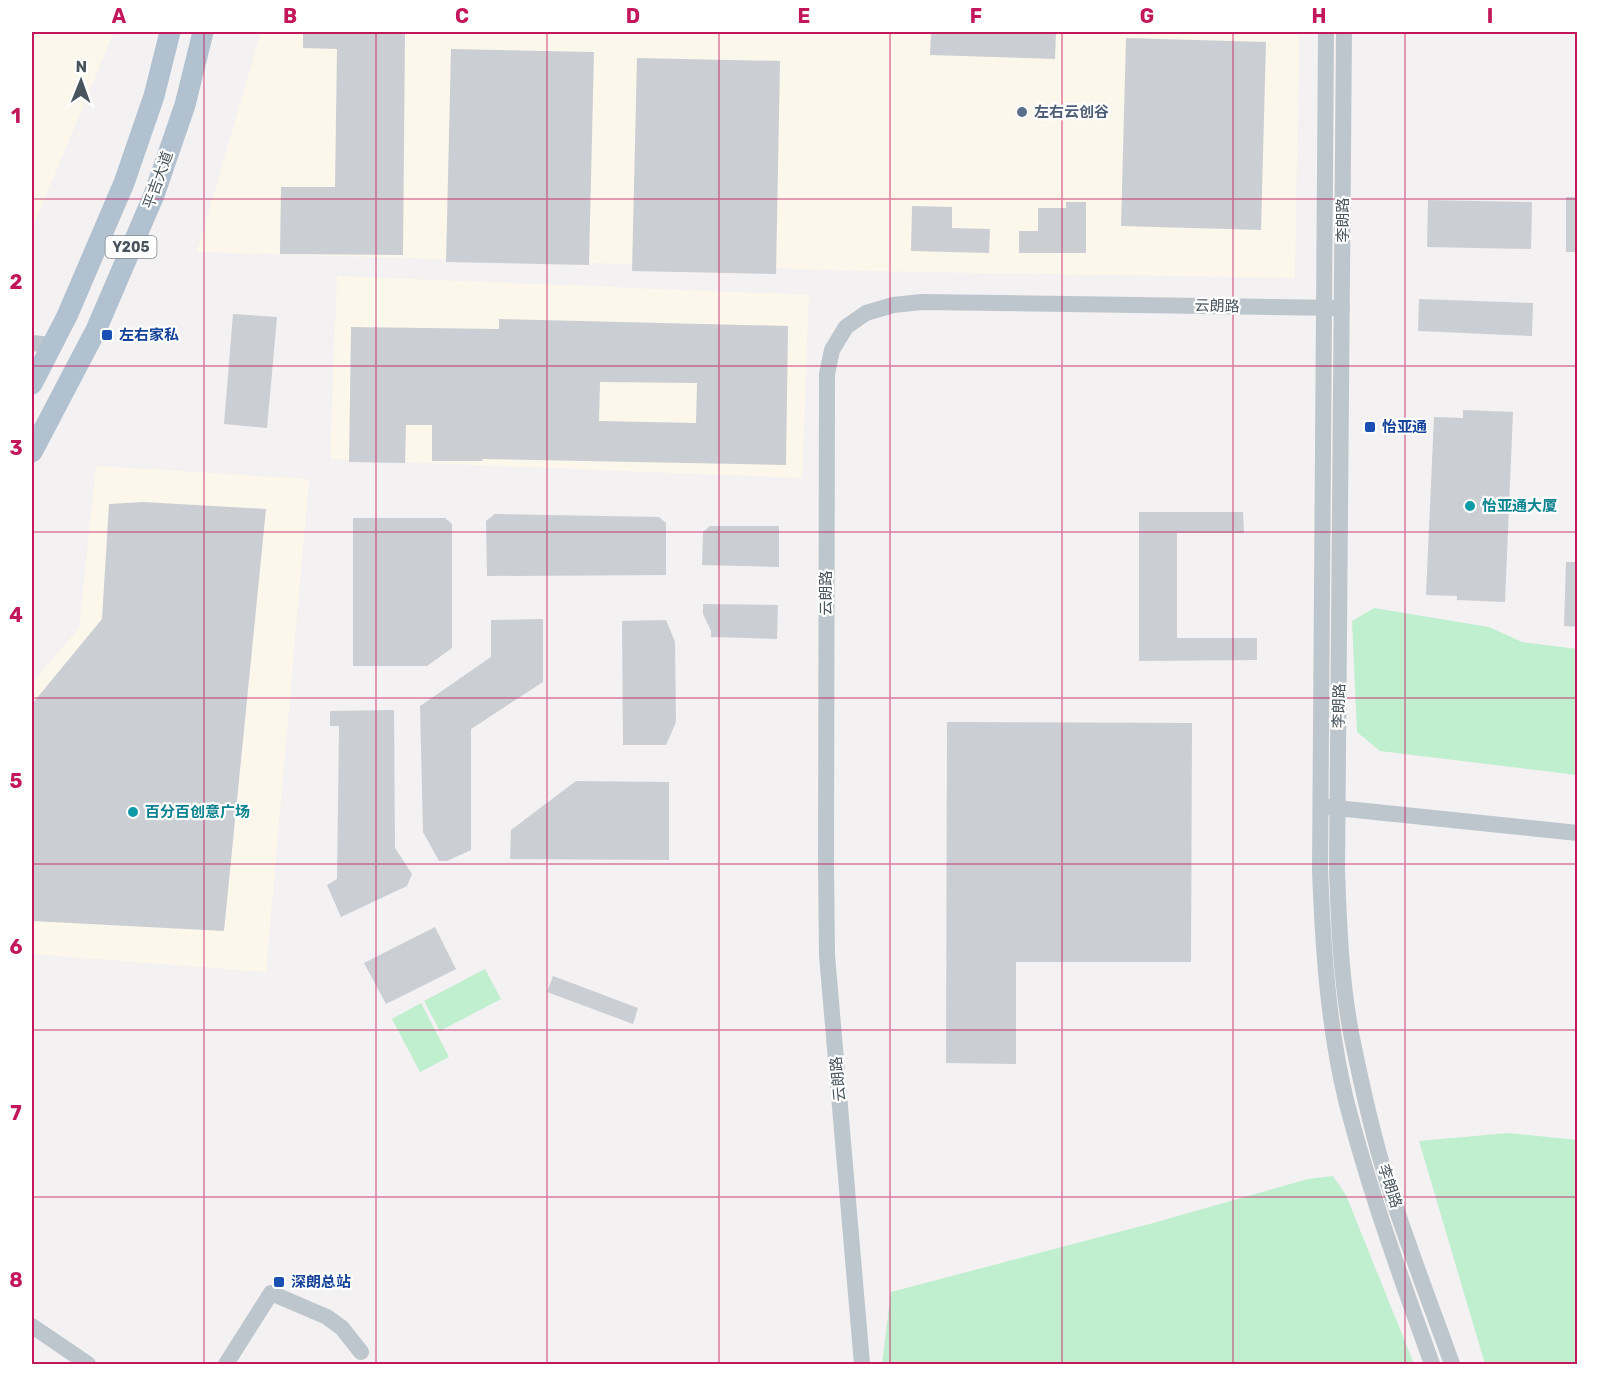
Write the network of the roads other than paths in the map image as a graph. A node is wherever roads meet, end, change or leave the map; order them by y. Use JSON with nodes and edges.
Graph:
{"nodes":[{"id":1,"x":170,"y":32,"type":"edge"},
{"id":2,"x":203,"y":32,"type":"edge"},
{"id":3,"x":1326,"y":32,"type":"edge"},
{"id":4,"x":1344,"y":32,"type":"edge"},
{"id":5,"x":1324,"y":308,"type":"junction"},
{"id":6,"x":1342,"y":308,"type":"junction"},
{"id":7,"x":42,"y":344,"type":"edge"},
{"id":8,"x":32,"y":384,"type":"edge"},
{"id":9,"x":32,"y":452,"type":"edge"},
{"id":10,"x":1329,"y":807,"type":"junction"},
{"id":11,"x":1578,"y":833,"type":"edge"},
{"id":12,"x":32,"y":1326,"type":"edge"},
{"id":13,"x":361,"y":1352,"type":"dead end"},
{"id":14,"x":88,"y":1365,"type":"edge"},
{"id":15,"x":226,"y":1365,"type":"edge"},
{"id":16,"x":862,"y":1365,"type":"edge"},
{"id":17,"x":1432,"y":1365,"type":"edge"},
{"id":18,"x":1452,"y":1365,"type":"edge"}],
"edges":[{"from":1,"to":7,"type":"main road","name":"平吉大道","number":"Y205"},
{"from":2,"to":9,"type":"main road","name":"平吉大道","number":"Y205"},
{"from":3,"to":5,"type":"street","name":"李朗路"},
{"from":4,"to":6,"type":"street","name":"李朗路"},
{"from":5,"to":6,"type":"street","name":"云朗路"},
{"from":5,"to":10,"type":"street","name":"李朗路"},
{"from":5,"to":16,"type":"street","name":"云朗路"},
{"from":6,"to":10,"type":"street","name":"李朗路"},
{"from":7,"to":8,"type":"main road","name":"平吉大道","number":"Y205"},
{"from":10,"to":11,"type":"street"},
{"from":10,"to":17,"type":"street","name":"李朗路"},
{"from":10,"to":18,"type":"street","name":"李朗路"},
{"from":12,"to":14,"type":"street"},
{"from":13,"to":15,"type":"street"}]}
